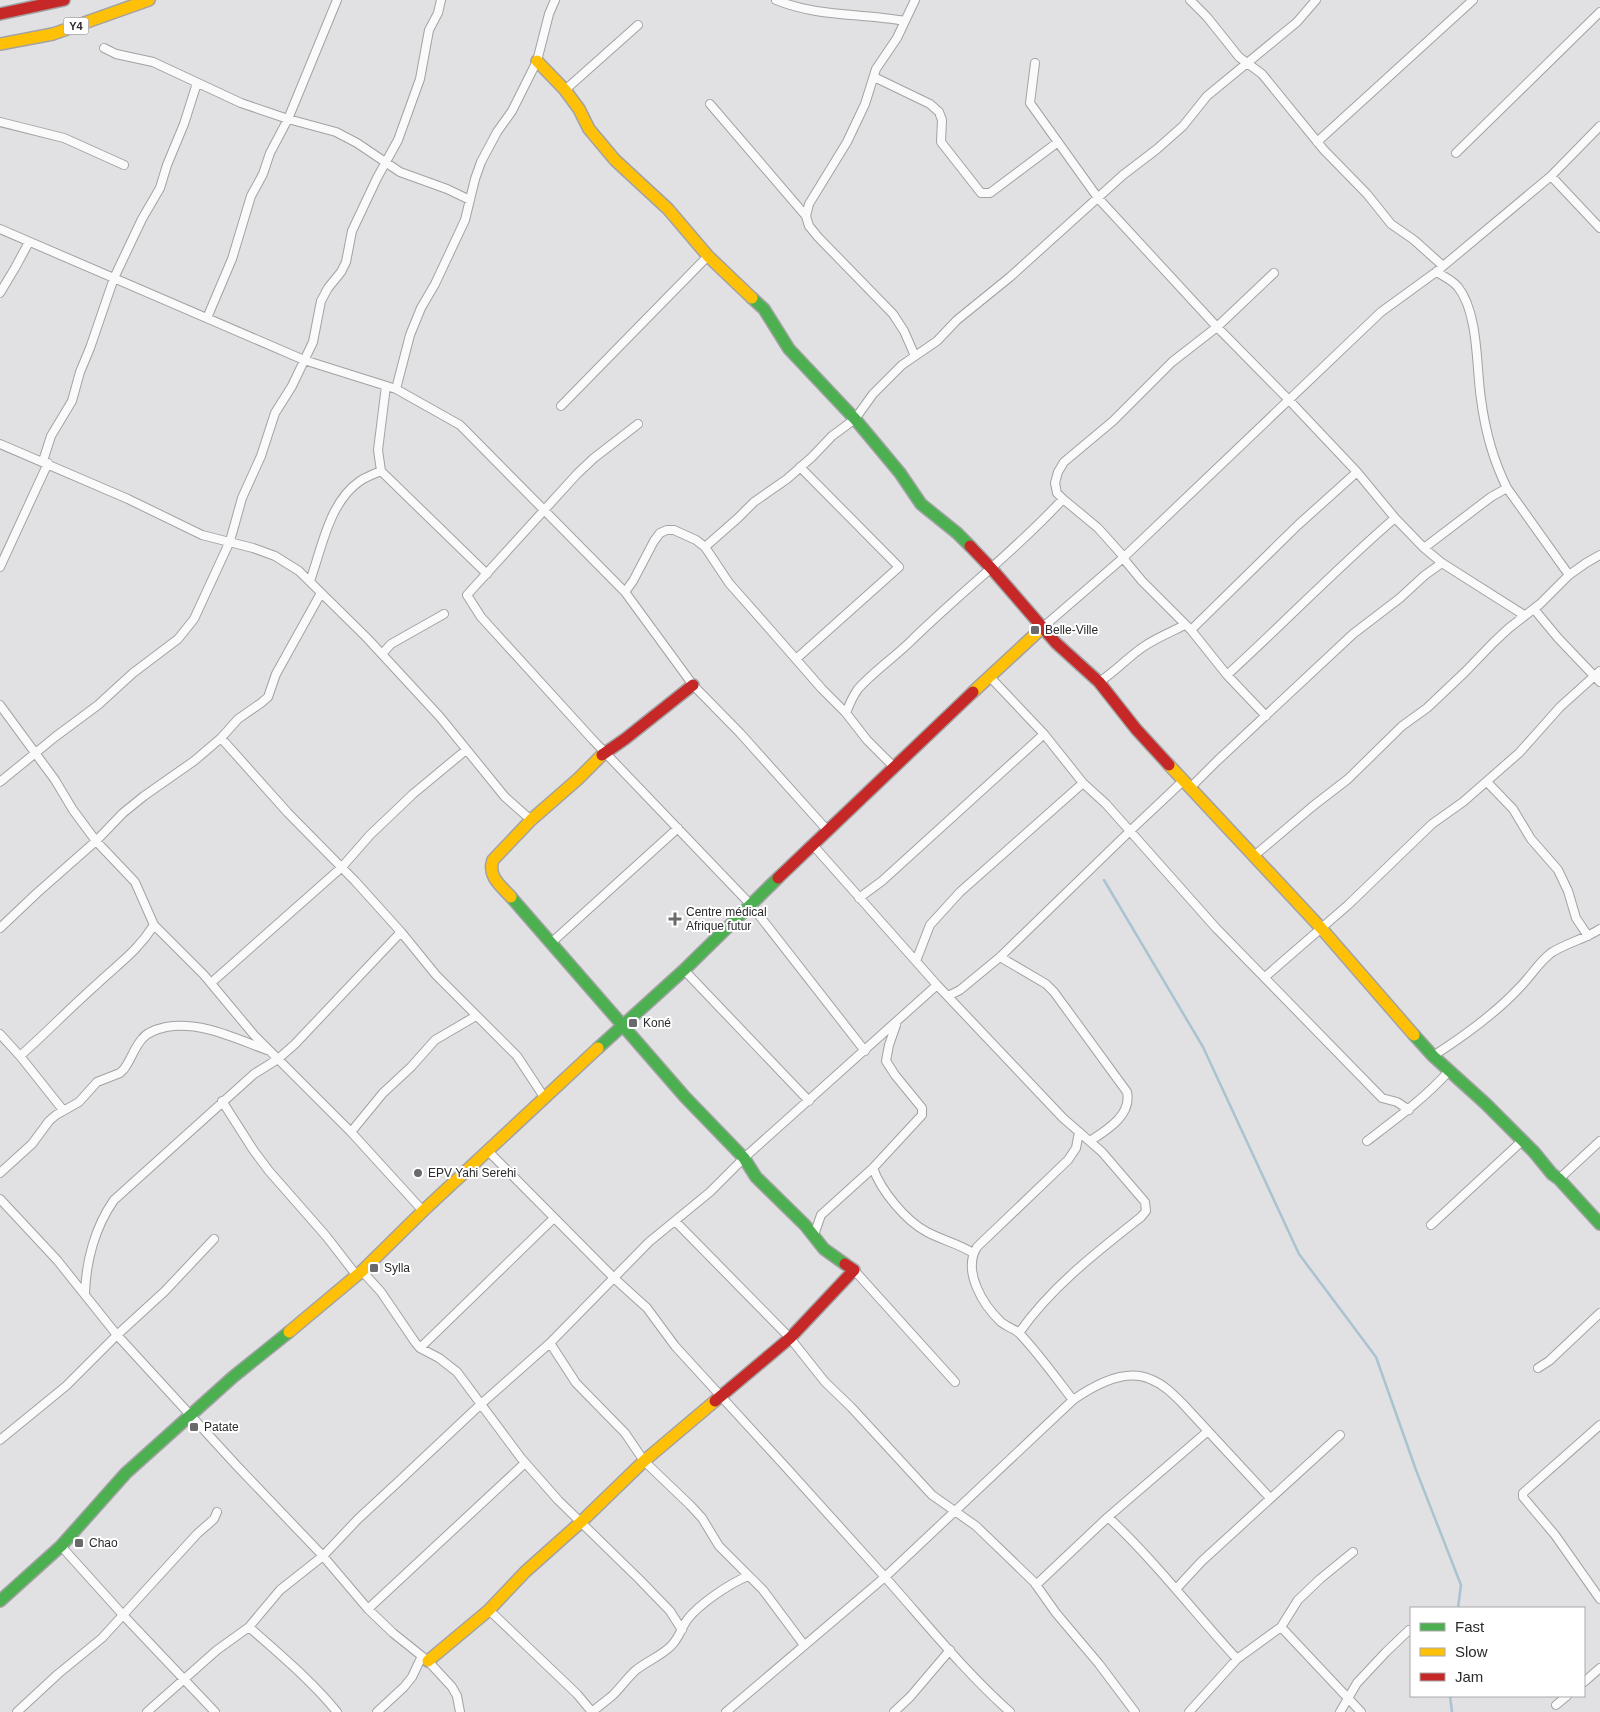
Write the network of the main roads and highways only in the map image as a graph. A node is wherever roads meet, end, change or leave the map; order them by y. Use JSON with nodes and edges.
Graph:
{"nodes":[{"id":1,"x":64,"y":0,"type":"edge"},
{"id":2,"x":149,"y":0,"type":"edge"},
{"id":3,"x":47,"y":2,"type":"edge"},
{"id":4,"x":0,"y":14,"type":"edge"},
{"id":5,"x":0,"y":44,"type":"edge"},
{"id":6,"x":537,"y":61,"type":"road end"},
{"id":7,"x":1042,"y":628,"type":"junction"},
{"id":8,"x":693,"y":685,"type":"road end"},
{"id":9,"x":623,"y":1025,"type":"junction"},
{"id":10,"x":1600,"y":1224,"type":"edge"},
{"id":11,"x":0,"y":1601,"type":"edge"},
{"id":12,"x":425,"y":1659,"type":"road end"}],
"edges":[{"from":1,"to":3,"type":"main road","number":"Y4"},
{"from":2,"to":5,"type":"main road","number":"Y4"},
{"from":3,"to":4,"type":"main road","number":"Y4"},
{"from":6,"to":7,"type":"main road"},
{"from":7,"to":9,"type":"main road"},
{"from":7,"to":10,"type":"main road"},
{"from":8,"to":9,"type":"main road"},
{"from":9,"to":11,"type":"main road"},
{"from":9,"to":12,"type":"main road"}]}
